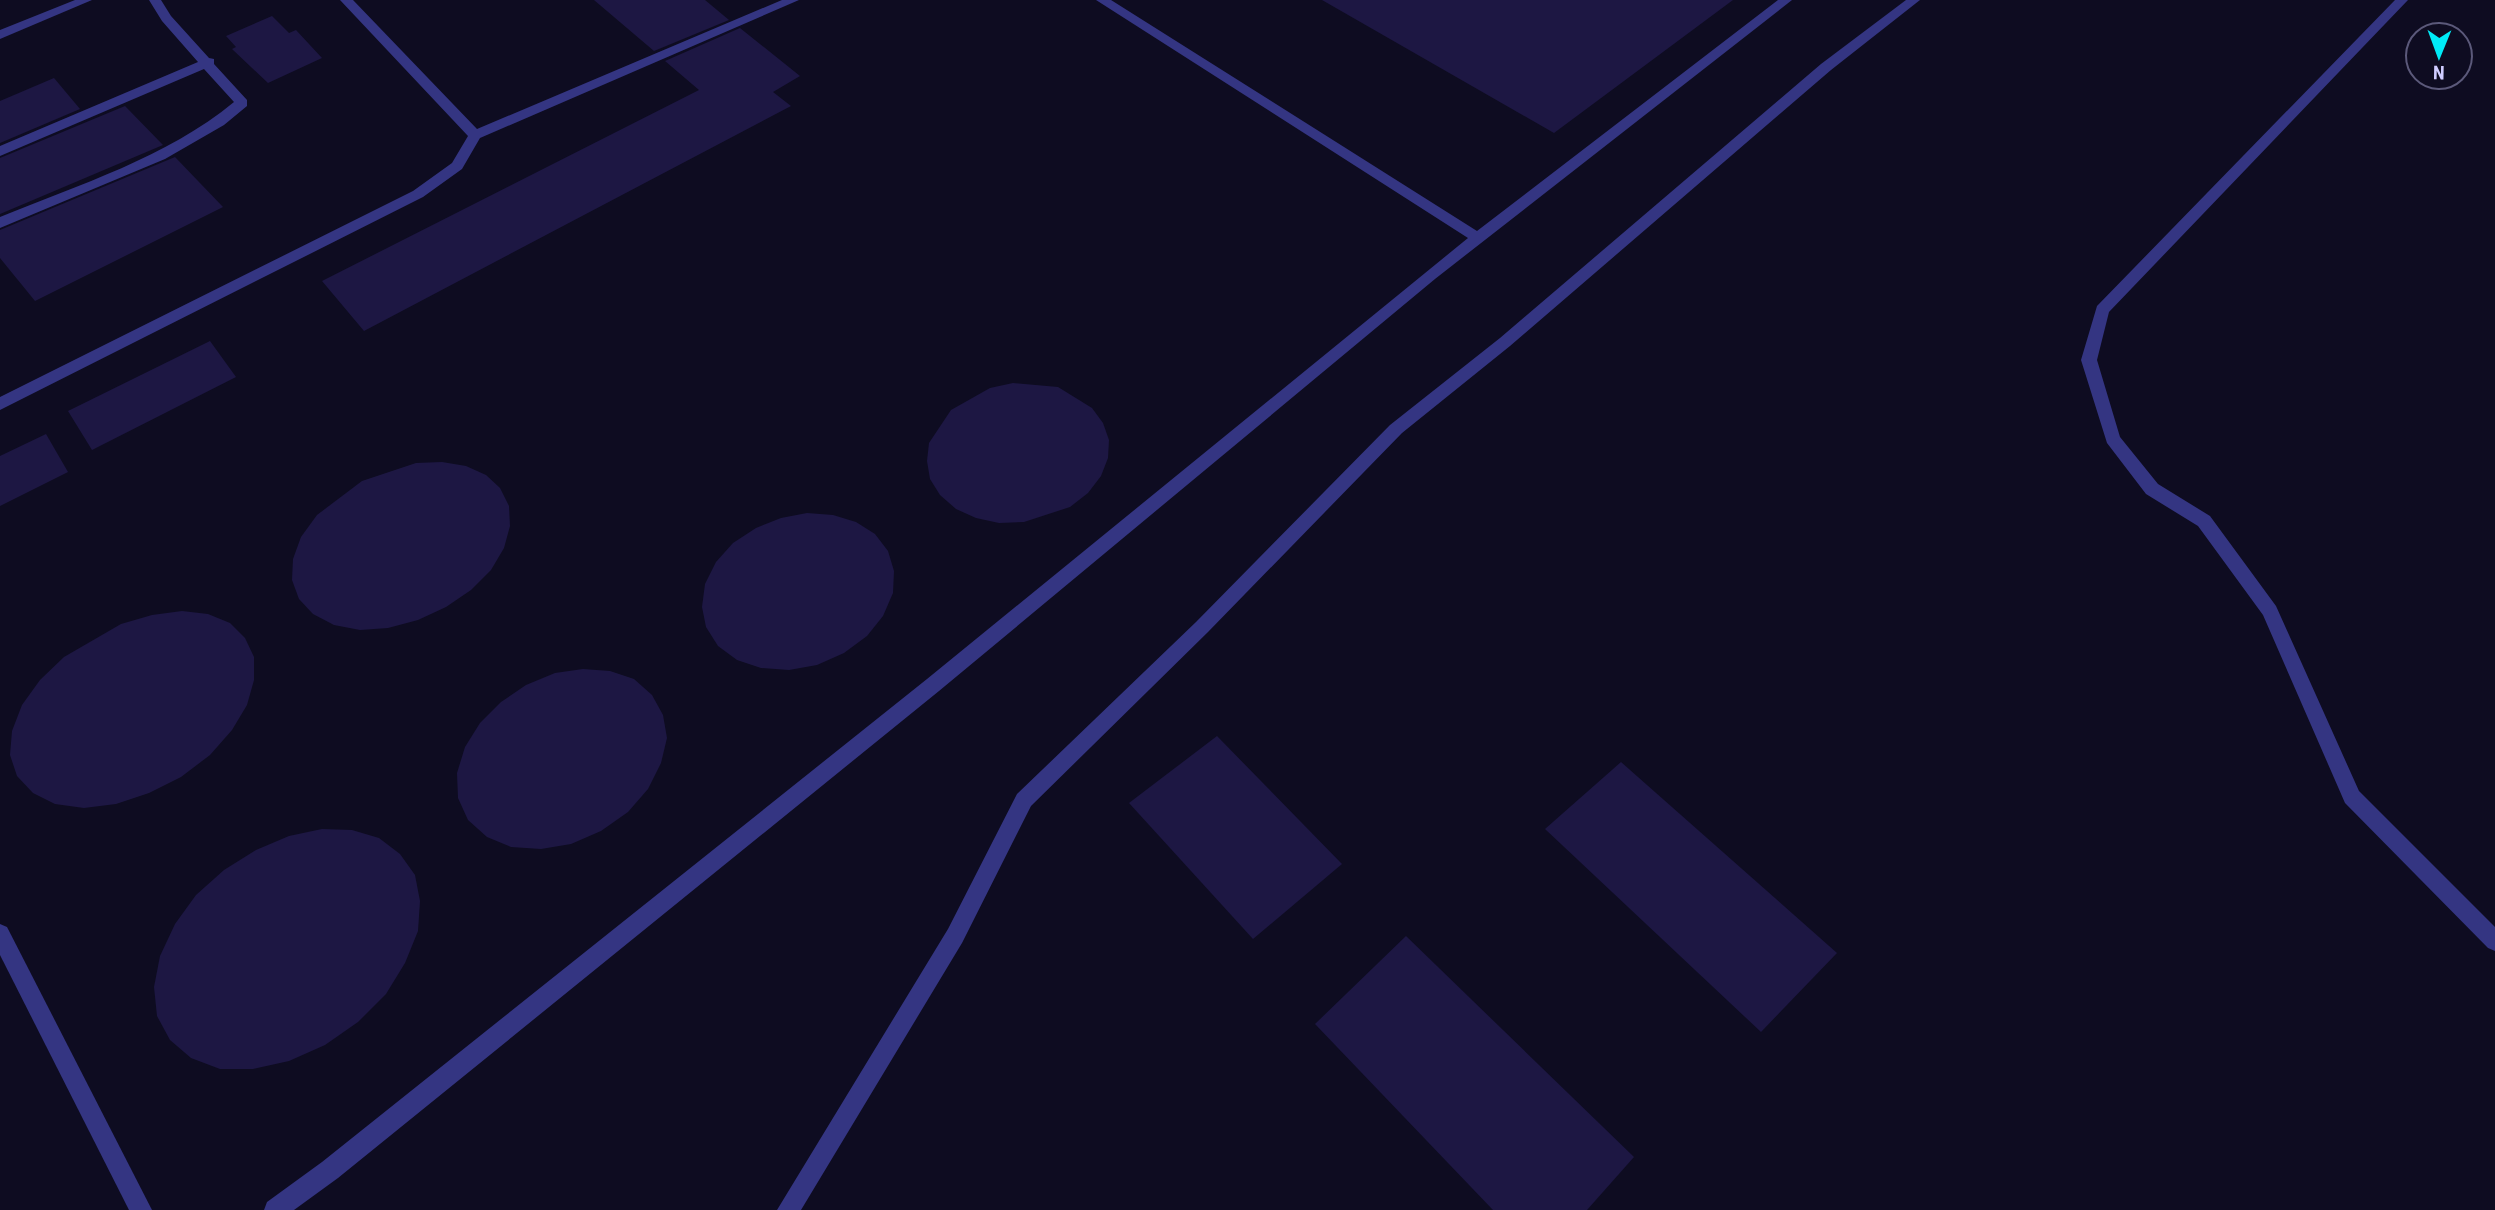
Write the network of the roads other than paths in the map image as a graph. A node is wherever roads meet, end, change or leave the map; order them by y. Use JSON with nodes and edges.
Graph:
{"nodes":[{"id":1,"x":86,"y":0,"type":"edge"},
{"id":2,"x":155,"y":0,"type":"edge"},
{"id":3,"x":346,"y":0,"type":"edge"},
{"id":4,"x":793,"y":0,"type":"edge"},
{"id":5,"x":1102,"y":0,"type":"edge"},
{"id":6,"x":1786,"y":0,"type":"edge"},
{"id":7,"x":1914,"y":0,"type":"edge"},
{"id":8,"x":2402,"y":0,"type":"edge"},
{"id":9,"x":0,"y":35,"type":"edge"},
{"id":10,"x":209,"y":62,"type":"junction"},
{"id":11,"x":475,"y":135,"type":"junction"},
{"id":12,"x":0,"y":151,"type":"edge"},
{"id":13,"x":0,"y":223,"type":"edge"},
{"id":14,"x":1478,"y":238,"type":"junction"},
{"id":15,"x":0,"y":404,"type":"edge"},
{"id":16,"x":0,"y":934,"type":"edge"},
{"id":17,"x":2495,"y":941,"type":"edge"},
{"id":18,"x":141,"y":1210,"type":"edge"},
{"id":19,"x":275,"y":1210,"type":"edge"},
{"id":20,"x":788,"y":1210,"type":"edge"}],
"edges":[{"from":1,"to":9,"type":"lane"},
{"from":2,"to":10,"type":"lane"},
{"from":3,"to":11,"type":"lane"},
{"from":4,"to":11,"type":"lane"},
{"from":5,"to":14,"type":"lane"},
{"from":6,"to":14,"type":"lane"},
{"from":7,"to":20,"type":"lane"},
{"from":8,"to":17,"type":"lane"},
{"from":10,"to":12,"type":"lane"},
{"from":10,"to":13,"type":"lane"},
{"from":11,"to":15,"type":"lane"},
{"from":14,"to":19,"type":"lane"},
{"from":16,"to":18,"type":"lane"}]}
